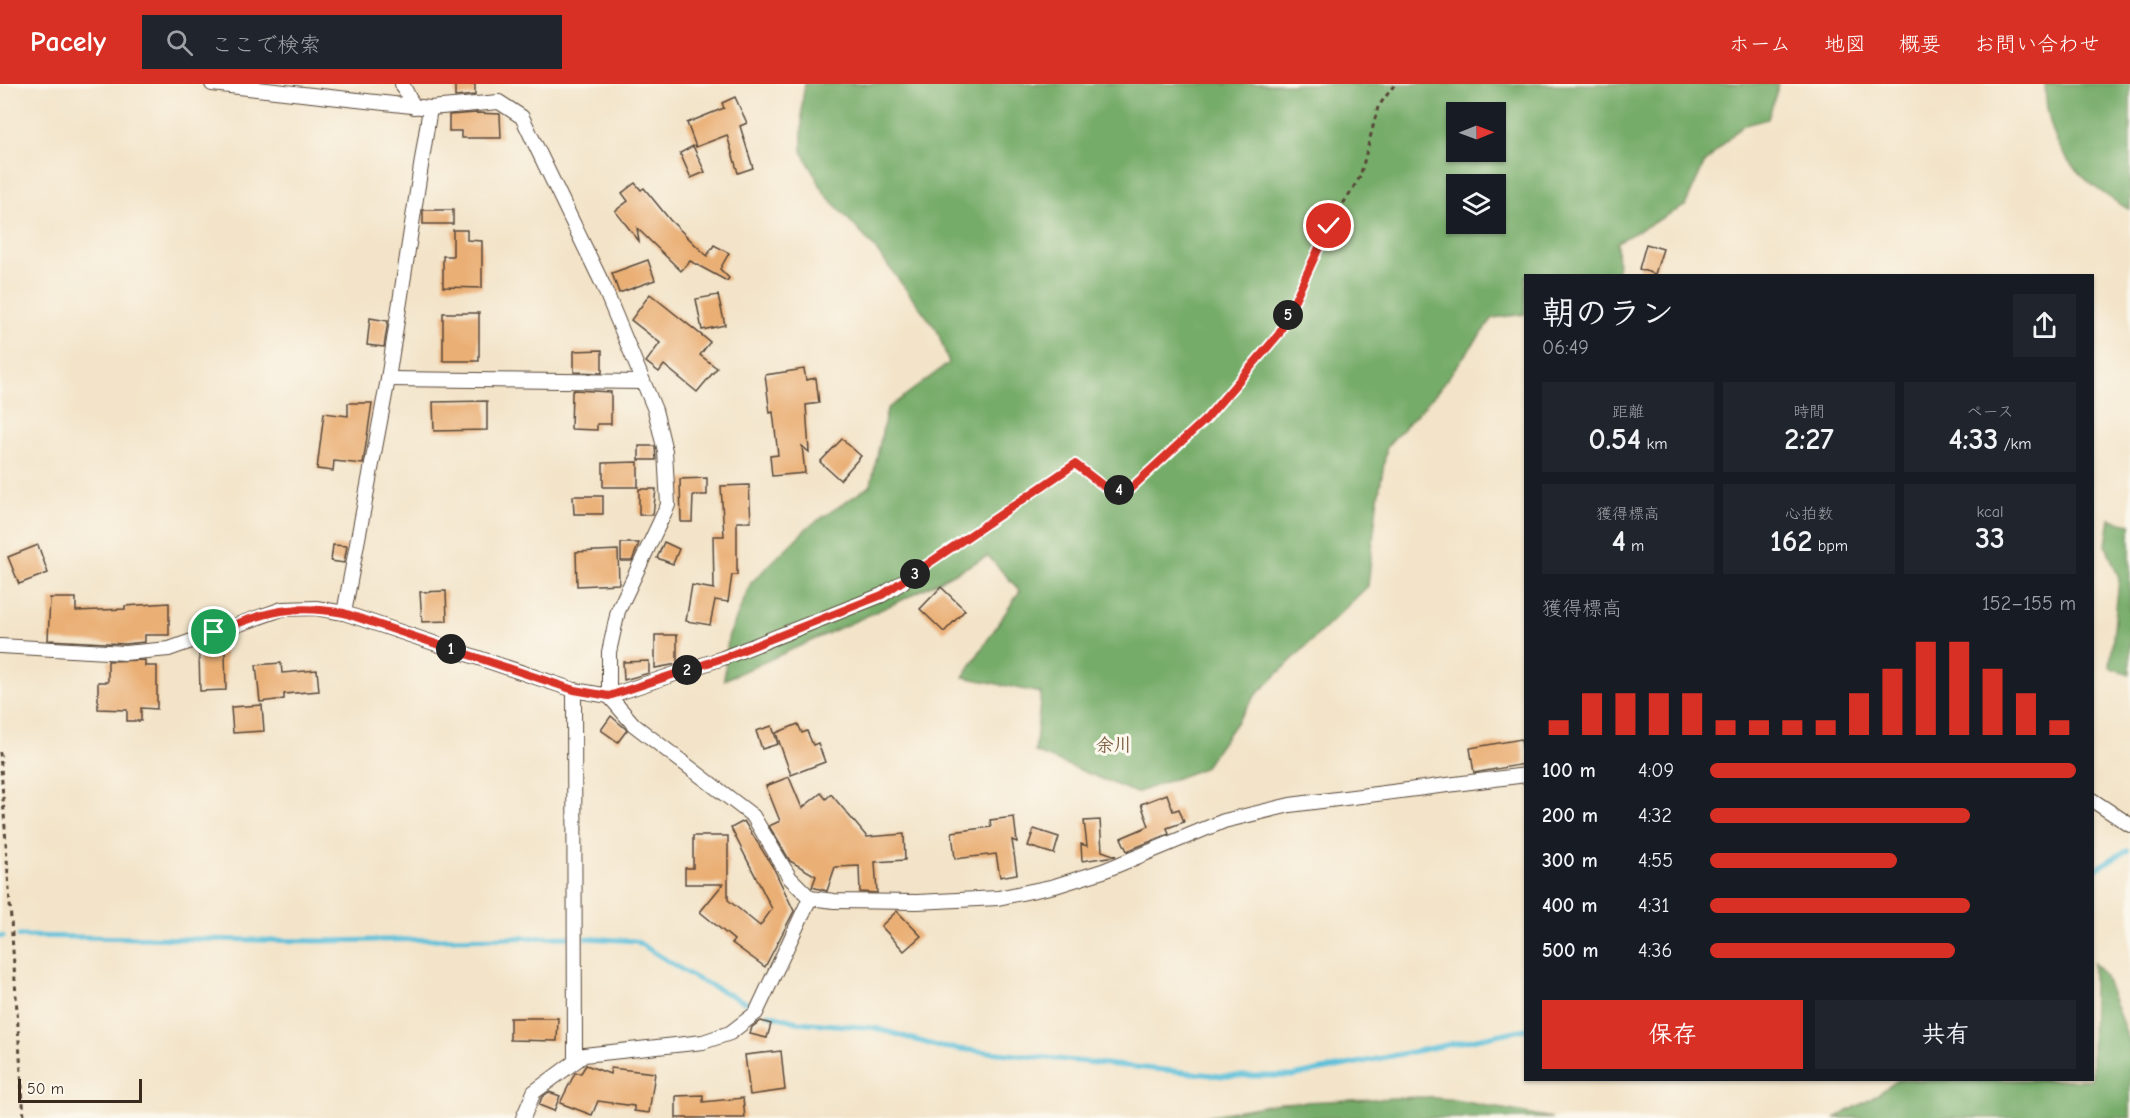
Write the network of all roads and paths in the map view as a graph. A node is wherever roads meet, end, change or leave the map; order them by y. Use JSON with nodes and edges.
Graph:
{"nodes":[{"id":1,"x":212,"y":84,"type":"edge"},
{"id":2,"x":402,"y":84,"type":"edge"},
{"id":3,"x":1395,"y":84,"type":"edge"},
{"id":4,"x":414,"y":106,"type":"junction"},
{"id":5,"x":430,"y":108,"type":"junction"},
{"id":6,"x":388,"y":379,"type":"junction"},
{"id":7,"x":644,"y":382,"type":"junction"},
{"id":8,"x":903,"y":582,"type":"joint"},
{"id":9,"x":344,"y":613,"type":"junction"},
{"id":10,"x":0,"y":646,"type":"edge"},
{"id":11,"x":574,"y":690,"type":"junction"},
{"id":12,"x":609,"y":696,"type":"junction"},
{"id":13,"x":0,"y":752,"type":"edge"},
{"id":14,"x":1524,"y":775,"type":"edge"},
{"id":15,"x":2094,"y":801,"type":"edge"},
{"id":16,"x":2130,"y":825,"type":"edge"},
{"id":17,"x":810,"y":898,"type":"junction"},
{"id":18,"x":574,"y":1060,"type":"junction"},
{"id":19,"x":24,"y":1118,"type":"edge"},
{"id":20,"x":523,"y":1118,"type":"edge"}],
"edges":[{"from":1,"to":4,"type":"street"},
{"from":2,"to":4,"type":"street"},
{"from":3,"to":8,"type":"path"},
{"from":4,"to":5,"type":"street"},
{"from":5,"to":6,"type":"street"},
{"from":5,"to":7,"type":"street"},
{"from":6,"to":7,"type":"street"},
{"from":6,"to":9,"type":"street"},
{"from":7,"to":12,"type":"street"},
{"from":8,"to":12,"type":"street"},
{"from":9,"to":10,"type":"street"},
{"from":9,"to":11,"type":"street"},
{"from":11,"to":12,"type":"street"},
{"from":11,"to":18,"type":"street"},
{"from":12,"to":17,"type":"street"},
{"from":13,"to":19,"type":"path"},
{"from":14,"to":17,"type":"street"},
{"from":15,"to":16,"type":"street"},
{"from":17,"to":18,"type":"street"},
{"from":18,"to":20,"type":"street"}]}
